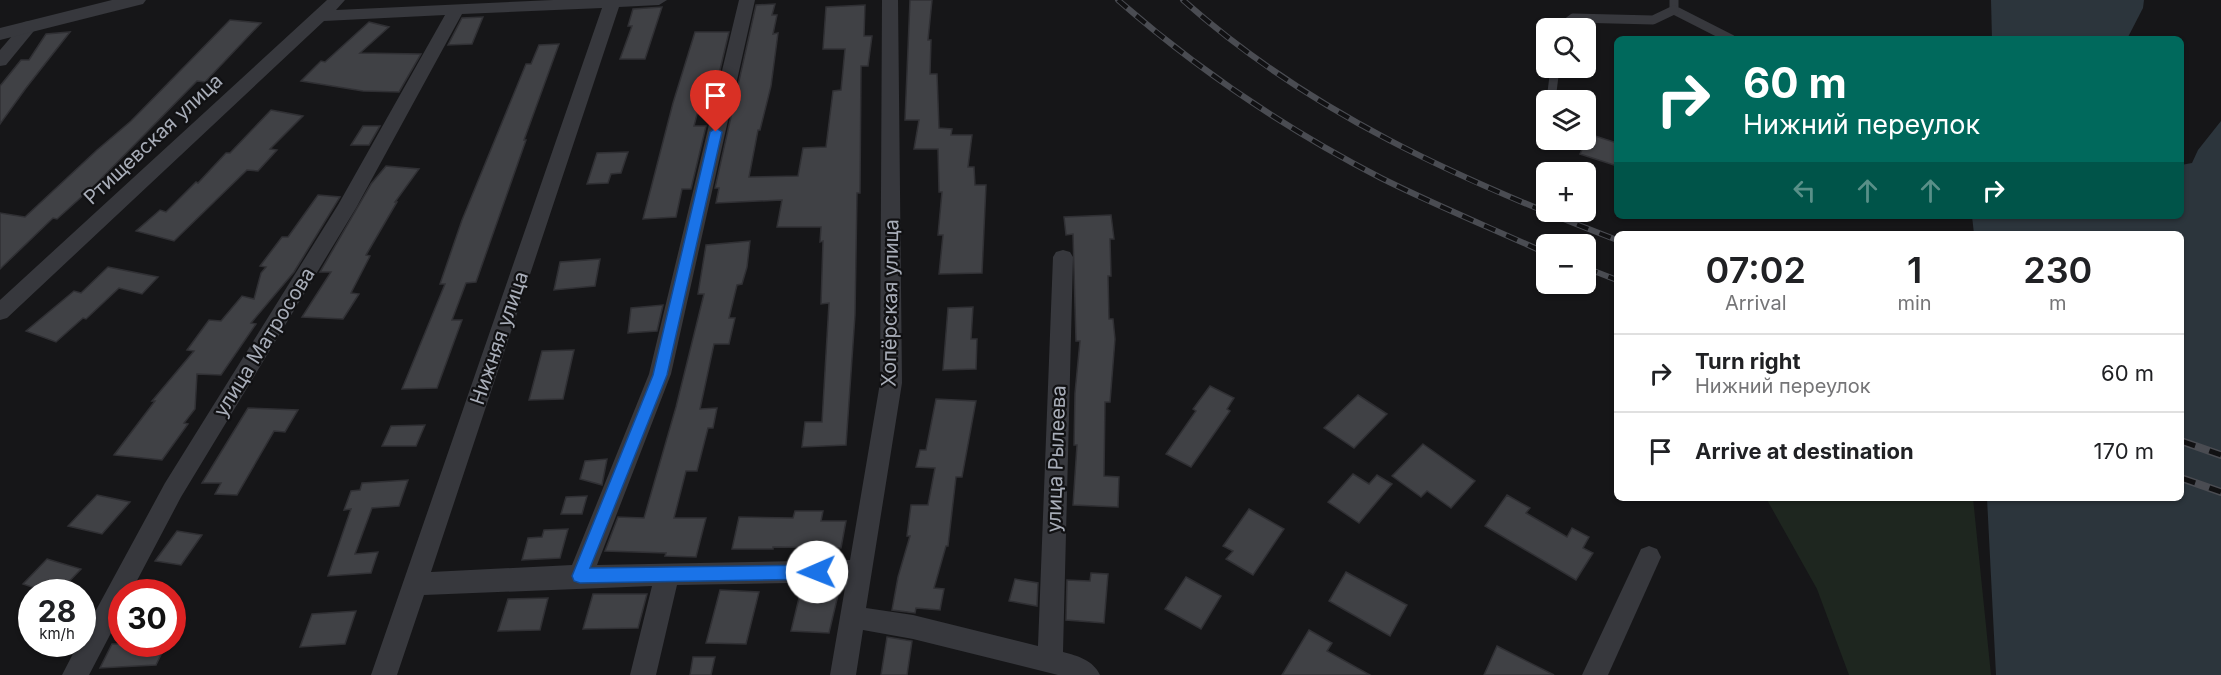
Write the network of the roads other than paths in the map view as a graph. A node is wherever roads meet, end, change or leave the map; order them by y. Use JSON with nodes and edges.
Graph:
{"nodes":[{"id":1,"x":136,"y":0,"type":"edge"},
{"id":2,"x":337,"y":0,"type":"edge"},
{"id":3,"x":659,"y":0,"type":"edge"},
{"id":4,"x":747,"y":0,"type":"edge"},
{"id":5,"x":890,"y":0,"type":"edge"},
{"id":6,"x":1674,"y":0,"type":"edge"},
{"id":7,"x":613,"y":1,"type":"edge"},
{"id":8,"x":456,"y":10,"type":"junction"},
{"id":9,"x":1674,"y":10,"type":"junction"},
{"id":10,"x":320,"y":16,"type":"junction"},
{"id":11,"x":1596,"y":19,"type":"edge"},
{"id":12,"x":30,"y":26,"type":"junction"},
{"id":13,"x":0,"y":34,"type":"edge"},
{"id":14,"x":1725,"y":36,"type":"edge"},
{"id":15,"x":0,"y":61,"type":"edge"},
{"id":16,"x":1063,"y":257,"type":"dead end"},
{"id":17,"x":0,"y":312,"type":"edge"},
{"id":18,"x":1649,"y":557,"type":"dead end"},
{"id":19,"x":859,"y":571,"type":"junction"},
{"id":20,"x":580,"y":576,"type":"junction"},
{"id":21,"x":667,"y":576,"type":"junction"},
{"id":22,"x":415,"y":584,"type":"junction"},
{"id":23,"x":852,"y":617,"type":"junction"},
{"id":24,"x":1050,"y":660,"type":"junction"},
{"id":25,"x":75,"y":675,"type":"edge"},
{"id":26,"x":384,"y":675,"type":"edge"},
{"id":27,"x":643,"y":675,"type":"edge"},
{"id":28,"x":843,"y":675,"type":"edge"},
{"id":29,"x":1087,"y":675,"type":"edge"},
{"id":30,"x":1595,"y":675,"type":"edge"}],
"edges":[{"from":1,"to":12,"type":"street"},
{"from":2,"to":10,"type":"street","name":"Ртищевская улица"},
{"from":3,"to":7,"type":"street"},
{"from":4,"to":20,"type":"street"},
{"from":5,"to":19,"type":"street","name":"Хопёрская улица"},
{"from":6,"to":9,"type":"lane"},
{"from":7,"to":8,"type":"street"},
{"from":7,"to":22,"type":"street","name":"Нижняя улица"},
{"from":8,"to":10,"type":"street"},
{"from":8,"to":25,"type":"street","name":"улица Матросова"},
{"from":9,"to":11,"type":"lane"},
{"from":9,"to":14,"type":"lane"},
{"from":10,"to":17,"type":"street","name":"Ртищевская улица"},
{"from":12,"to":13,"type":"street"},
{"from":12,"to":15,"type":"street"},
{"from":16,"to":24,"type":"street","name":"улица Рылеева"},
{"from":18,"to":30,"type":"street"},
{"from":19,"to":21,"type":"street"},
{"from":19,"to":23,"type":"street","name":"Хопёрская улица"},
{"from":20,"to":21,"type":"street"},
{"from":20,"to":22,"type":"street"},
{"from":21,"to":27,"type":"street"},
{"from":22,"to":26,"type":"street","name":"Нижняя улица"},
{"from":23,"to":24,"type":"street"},
{"from":23,"to":28,"type":"street","name":"Хопёрская улица"},
{"from":24,"to":29,"type":"street"}]}
